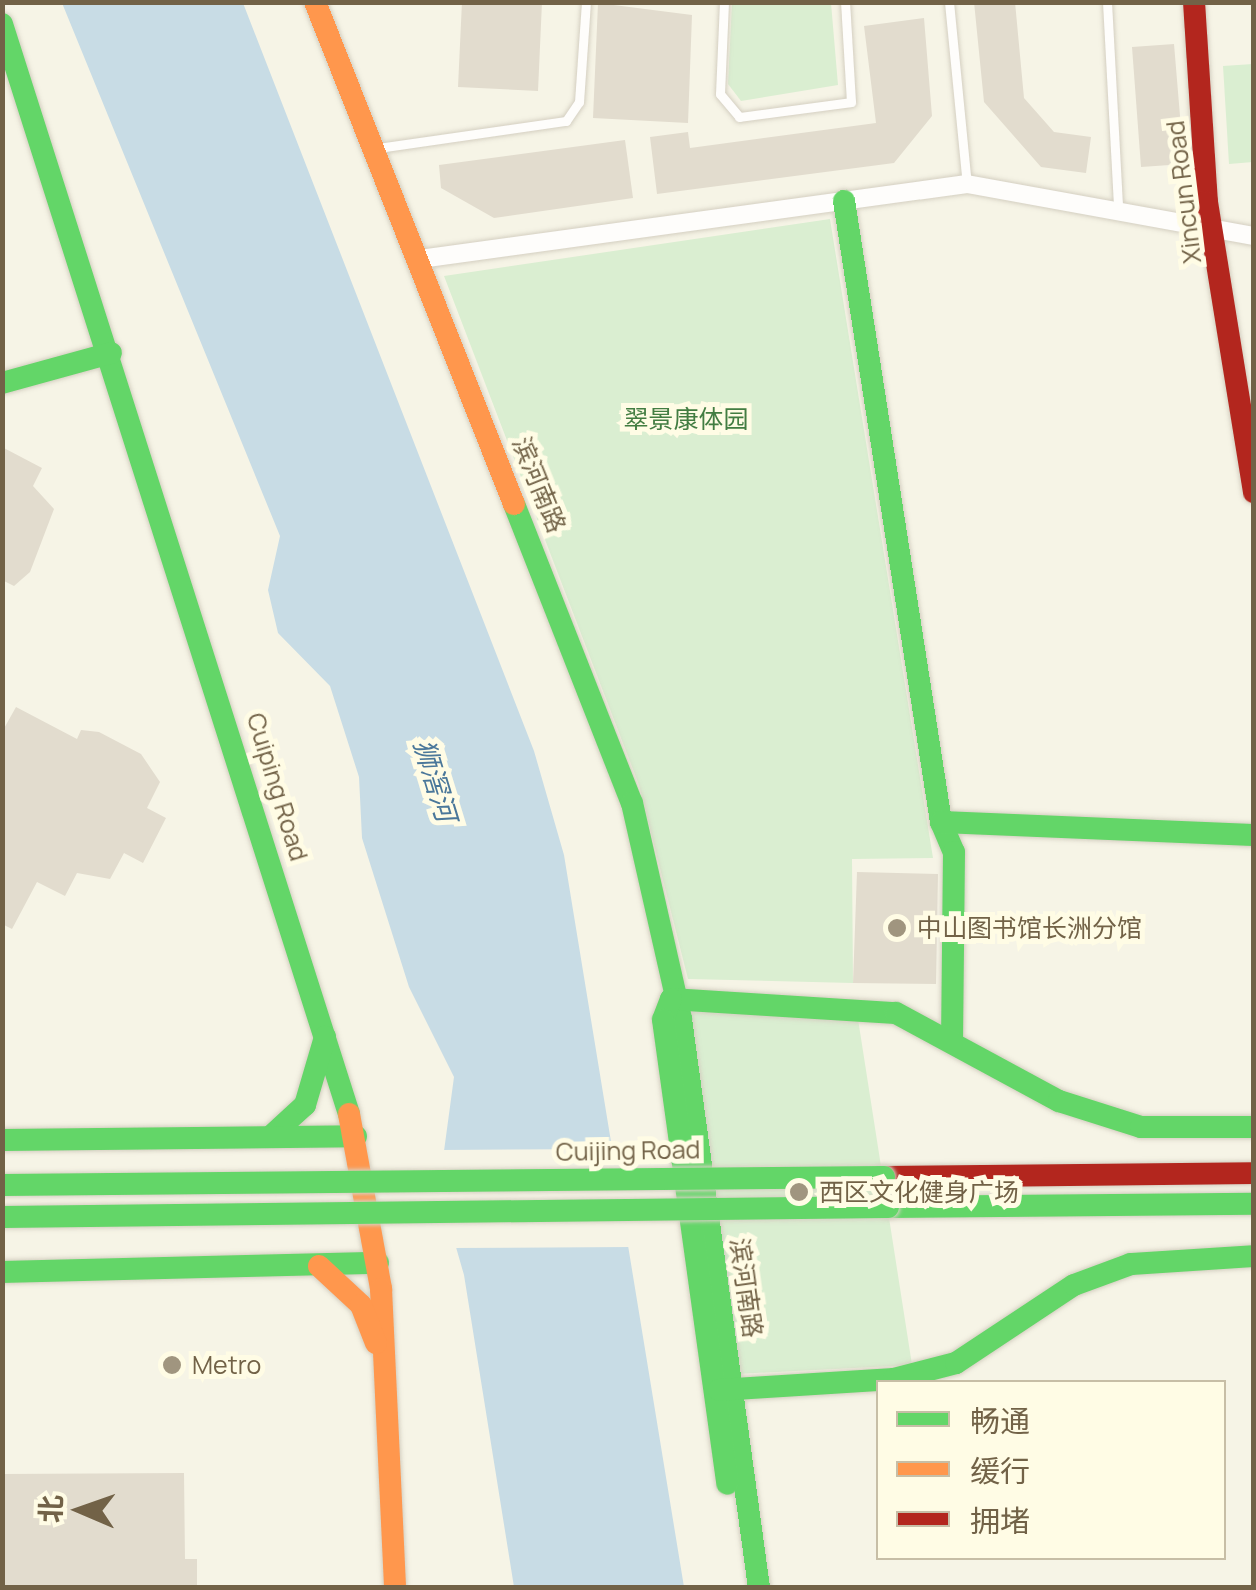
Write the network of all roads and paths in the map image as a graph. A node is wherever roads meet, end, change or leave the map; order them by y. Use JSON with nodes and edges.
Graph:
{"nodes":[{"id":1,"x":315,"y":2,"type":"edge"},
{"id":2,"x":586,"y":2,"type":"edge"},
{"id":3,"x":724,"y":2,"type":"edge"},
{"id":4,"x":845,"y":2,"type":"edge"},
{"id":5,"x":949,"y":2,"type":"edge"},
{"id":6,"x":1106,"y":2,"type":"edge"},
{"id":7,"x":1194,"y":2,"type":"edge"},
{"id":8,"x":2,"y":24,"type":"edge"},
{"id":9,"x":375,"y":148,"type":"junction"},
{"id":10,"x":967,"y":184,"type":"junction"},
{"id":11,"x":844,"y":202,"type":"junction"},
{"id":12,"x":1118,"y":207,"type":"junction"},
{"id":13,"x":1214,"y":228,"type":"junction"},
{"id":14,"x":1254,"y":236,"type":"edge"},
{"id":15,"x":420,"y":259,"type":"junction"},
{"id":16,"x":111,"y":352,"type":"junction"},
{"id":17,"x":2,"y":383,"type":"edge"},
{"id":18,"x":1254,"y":492,"type":"edge"},
{"id":19,"x":941,"y":822,"type":"junction"},
{"id":20,"x":1254,"y":835,"type":"edge"},
{"id":21,"x":671,"y":999,"type":"junction"},
{"id":22,"x":326,"y":1032,"type":"junction"},
{"id":23,"x":952,"y":1038,"type":"junction"},
{"id":24,"x":1254,"y":1127,"type":"edge"},
{"id":25,"x":271,"y":1136,"type":"junction"},
{"id":26,"x":356,"y":1136,"type":"junction"},
{"id":27,"x":2,"y":1140,"type":"edge"},
{"id":28,"x":1254,"y":1173,"type":"edge"},
{"id":29,"x":2,"y":1184,"type":"edge"},
{"id":30,"x":1254,"y":1204,"type":"edge"},
{"id":31,"x":2,"y":1217,"type":"edge"},
{"id":32,"x":1254,"y":1256,"type":"edge"},
{"id":33,"x":378,"y":1263,"type":"junction"},
{"id":34,"x":319,"y":1266,"type":"junction"},
{"id":35,"x":2,"y":1272,"type":"edge"},
{"id":36,"x":385,"y":1374,"type":"junction"},
{"id":37,"x":894,"y":1380,"type":"edge"},
{"id":38,"x":876,"y":1381,"type":"edge"},
{"id":39,"x":723,"y":1388,"type":"junction"},
{"id":40,"x":396,"y":1588,"type":"edge"},
{"id":41,"x":742,"y":1588,"type":"edge"},
{"id":42,"x":759,"y":1588,"type":"edge"}],
"edges":[{"from":1,"to":9,"type":"street","name":"滨河南路"},
{"from":2,"to":9,"type":"lane"},
{"from":3,"to":4,"type":"lane"},
{"from":5,"to":10,"type":"lane"},
{"from":6,"to":12,"type":"lane"},
{"from":7,"to":13,"type":"street","name":"Xincun Road"},
{"from":8,"to":16,"type":"street","name":"Cuiping Road"},
{"from":9,"to":15,"type":"street","name":"滨河南路"},
{"from":10,"to":11,"type":"street"},
{"from":10,"to":12,"type":"street"},
{"from":11,"to":15,"type":"street"},
{"from":11,"to":19,"type":"street"},
{"from":12,"to":13,"type":"street"},
{"from":13,"to":14,"type":"street"},
{"from":13,"to":18,"type":"street","name":"Xincun Road"},
{"from":15,"to":21,"type":"street","name":"滨河南路"},
{"from":16,"to":17,"type":"street"},
{"from":16,"to":22,"type":"street","name":"Cuiping Road"},
{"from":19,"to":20,"type":"street"},
{"from":19,"to":23,"type":"street"},
{"from":21,"to":23,"type":"street"},
{"from":21,"to":39,"type":"street","name":"滨河南路"},
{"from":22,"to":25,"type":"street"},
{"from":22,"to":26,"type":"street","name":"Cuiping Road"},
{"from":23,"to":24,"type":"street"},
{"from":25,"to":26,"type":"street"},
{"from":25,"to":27,"type":"street"},
{"from":26,"to":33,"type":"street","name":"Cuiping Road"},
{"from":28,"to":29,"type":"street","name":"Cuijing Road","bridge":true},
{"from":30,"to":31,"type":"street","bridge":true},
{"from":32,"to":37,"type":"street"},
{"from":33,"to":34,"type":"street"},
{"from":33,"to":36,"type":"street","name":"Cuiping Road"},
{"from":34,"to":35,"type":"street"},
{"from":34,"to":36,"type":"street"},
{"from":36,"to":40,"type":"street","name":"Cuiping Road"},
{"from":38,"to":39,"type":"street"},
{"from":39,"to":41,"type":"street","name":"滨河南路"},
{"from":39,"to":42,"type":"street","name":"滨河南路"}]}
